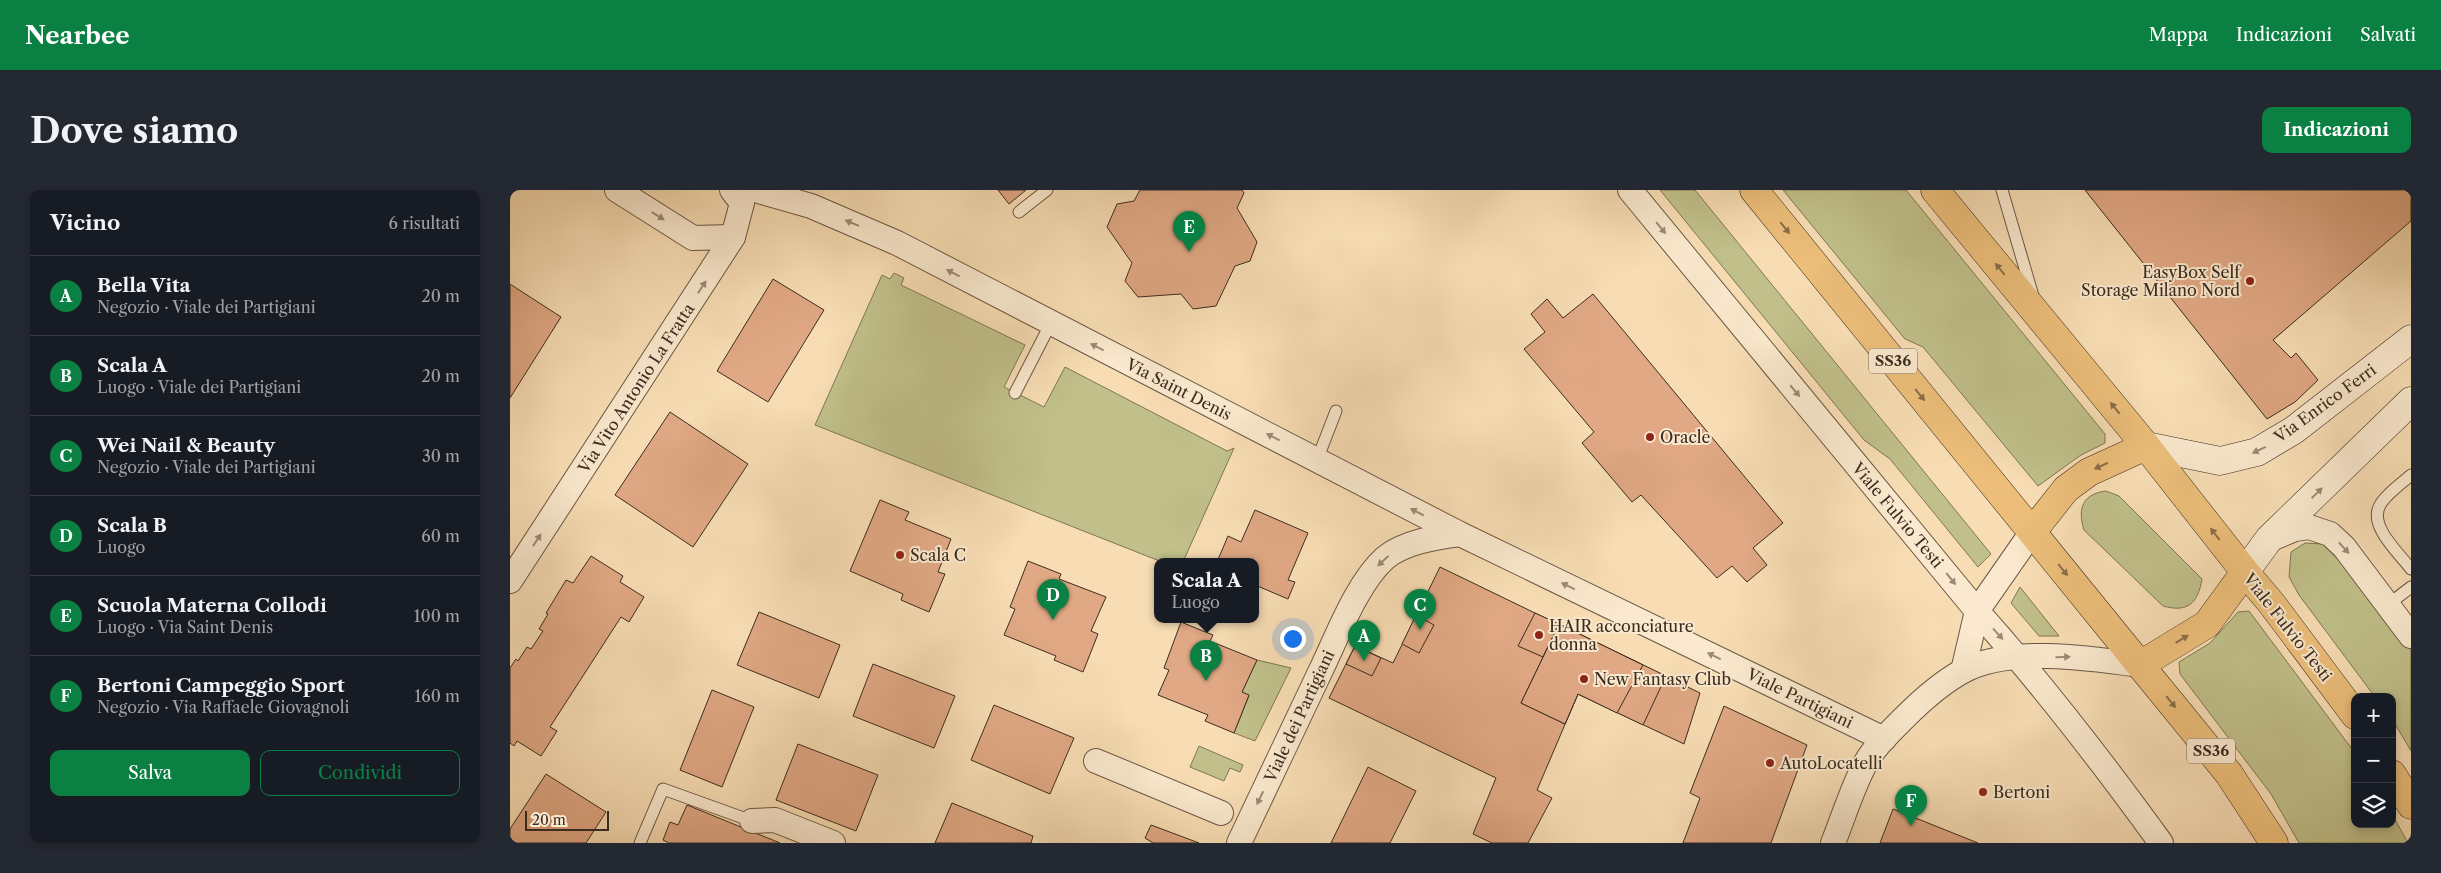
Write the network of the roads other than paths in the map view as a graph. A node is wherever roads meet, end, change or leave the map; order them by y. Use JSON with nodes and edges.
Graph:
{"nodes":[{"id":1,"x":617,"y":190,"type":"edge"},
{"id":2,"x":732,"y":190,"type":"edge"},
{"id":3,"x":755,"y":190,"type":"edge"},
{"id":4,"x":1047,"y":190,"type":"edge"},
{"id":5,"x":1630,"y":190,"type":"edge"},
{"id":6,"x":1754,"y":190,"type":"edge"},
{"id":7,"x":1935,"y":190,"type":"edge"},
{"id":8,"x":2002,"y":190,"type":"edge"},
{"id":9,"x":1019,"y":212,"type":"dead end"},
{"id":10,"x":732,"y":237,"type":"junction"},
{"id":11,"x":2039,"y":317,"type":"junction"},
{"id":12,"x":1051,"y":323,"type":"junction"},
{"id":13,"x":2411,"y":339,"type":"edge"},
{"id":14,"x":1015,"y":393,"type":"dead end"},
{"id":15,"x":2411,"y":401,"type":"edge"},
{"id":16,"x":1336,"y":411,"type":"dead end"},
{"id":17,"x":2146,"y":446,"type":"junction"},
{"id":18,"x":1317,"y":460,"type":"junction"},
{"id":19,"x":2411,"y":474,"type":"edge"},
{"id":20,"x":2032,"y":532,"type":"junction"},
{"id":21,"x":1460,"y":534,"type":"junction"},
{"id":22,"x":2269,"y":539,"type":"junction"},
{"id":23,"x":2411,"y":569,"type":"edge"},
{"id":24,"x":2245,"y":572,"type":"junction"},
{"id":25,"x":510,"y":581,"type":"edge"},
{"id":26,"x":2411,"y":587,"type":"edge"},
{"id":27,"x":2389,"y":604,"type":"junction"},
{"id":28,"x":1977,"y":611,"type":"junction"},
{"id":29,"x":2411,"y":636,"type":"edge"},
{"id":30,"x":2019,"y":658,"type":"junction"},
{"id":31,"x":2140,"y":665,"type":"junction"},
{"id":32,"x":1963,"y":671,"type":"junction"},
{"id":33,"x":2351,"y":710,"type":"edge"},
{"id":34,"x":1884,"y":738,"type":"junction"},
{"id":35,"x":1096,"y":760,"type":"dead end"},
{"id":36,"x":2396,"y":781,"type":"edge"},
{"id":37,"x":2411,"y":805,"type":"edge"},
{"id":38,"x":1221,"y":813,"type":"dead end"},
{"id":39,"x":752,"y":821,"type":"joint"},
{"id":40,"x":640,"y":843,"type":"edge"},
{"id":41,"x":832,"y":843,"type":"edge"},
{"id":42,"x":1239,"y":843,"type":"edge"},
{"id":43,"x":1833,"y":843,"type":"edge"},
{"id":44,"x":2161,"y":843,"type":"edge"},
{"id":45,"x":2274,"y":843,"type":"edge"}],
"edges":[{"from":1,"to":10,"type":"street","one_way":true},
{"from":2,"to":10,"type":"street","name":"Via Vito Antonio La Fratta"},
{"from":12,"to":3,"type":"street","name":"Via Saint Denis","one_way":true},
{"from":4,"to":9,"type":"lane"},
{"from":5,"to":28,"type":"street","name":"Viale Fulvio Testi","one_way":true},
{"from":6,"to":20,"type":"main road","number":"SS36","one_way":true},
{"from":11,"to":7,"type":"main road","name":"Viale Fulvio Testi","one_way":true},
{"from":8,"to":11,"type":"lane"},
{"from":25,"to":10,"type":"street","name":"Via Vito Antonio La Fratta","one_way":true},
{"from":17,"to":11,"type":"main road","name":"Viale Fulvio Testi","one_way":true},
{"from":12,"to":14,"type":"lane"},
{"from":18,"to":12,"type":"street","name":"Via Saint Denis","one_way":true},
{"from":13,"to":17,"type":"street","name":"Via Enrico Ferri","one_way":true},
{"from":22,"to":15,"type":"street","one_way":true},
{"from":16,"to":18,"type":"lane"},
{"from":17,"to":20,"type":"main road","one_way":true},
{"from":24,"to":17,"type":"main road","name":"Viale Fulvio Testi","one_way":true},
{"from":21,"to":18,"type":"street","name":"Via Saint Denis","one_way":true},
{"from":19,"to":23,"type":"lane"},
{"from":20,"to":28,"type":"street"},
{"from":20,"to":31,"type":"main road","number":"SS36","one_way":true},
{"from":34,"to":21,"type":"street","name":"Viale Partigiani","one_way":true},
{"from":21,"to":42,"type":"street","name":"Viale dei Partigiani","one_way":true},
{"from":22,"to":24,"type":"street"},
{"from":22,"to":27,"type":"street","one_way":true},
{"from":31,"to":24,"type":"main road","one_way":true},
{"from":24,"to":33,"type":"main road","name":"Viale Fulvio Testi"},
{"from":26,"to":27,"type":"lane"},
{"from":27,"to":29,"type":"street"},
{"from":28,"to":30,"type":"street","name":"Viale Fulvio Testi","one_way":true},
{"from":28,"to":32,"type":"street"},
{"from":30,"to":31,"type":"street","one_way":true},
{"from":30,"to":32,"type":"street"},
{"from":30,"to":44,"type":"street","name":"Viale Fulvio Testi"},
{"from":31,"to":45,"type":"main road","number":"SS36","one_way":true},
{"from":32,"to":34,"type":"street"},
{"from":34,"to":43,"type":"street"},
{"from":35,"to":38,"type":"street"},
{"from":36,"to":37,"type":"main road"},
{"from":39,"to":40,"type":"lane"},
{"from":39,"to":41,"type":"street"}]}
